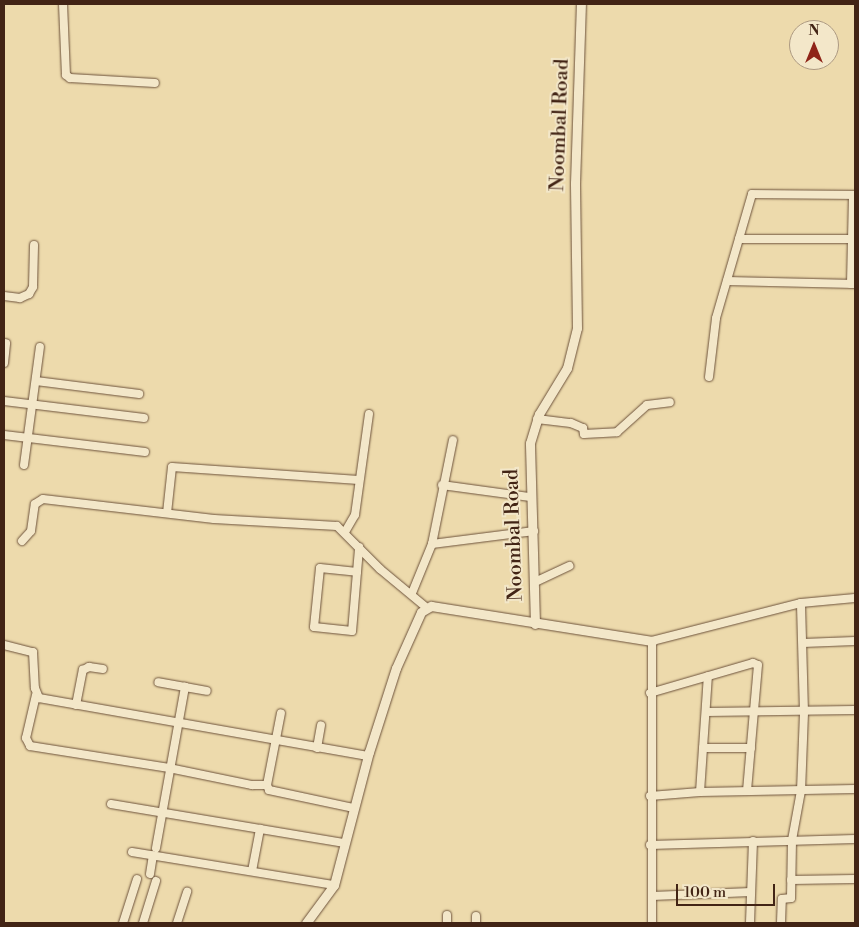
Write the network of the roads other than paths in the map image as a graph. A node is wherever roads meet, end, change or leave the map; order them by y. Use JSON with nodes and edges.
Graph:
{"nodes":[{"id":1,"x":63,"y":4,"type":"edge"},
{"id":2,"x":581,"y":4,"type":"edge"},
{"id":3,"x":155,"y":83,"type":"dead end"},
{"id":4,"x":854,"y":195,"type":"edge"},
{"id":5,"x":739,"y":239,"type":"junction"},
{"id":6,"x":852,"y":239,"type":"junction"},
{"id":7,"x":34,"y":246,"type":"dead end"},
{"id":8,"x":727,"y":281,"type":"junction"},
{"id":9,"x":853,"y":284,"type":"edge"},
{"id":10,"x":4,"y":296,"type":"edge"},
{"id":11,"x":6,"y":343,"type":"dead end"},
{"id":12,"x":40,"y":346,"type":"dead end"},
{"id":13,"x":4,"y":363,"type":"edge"},
{"id":14,"x":709,"y":377,"type":"dead end"},
{"id":15,"x":36,"y":381,"type":"junction"},
{"id":16,"x":139,"y":394,"type":"dead end"},
{"id":17,"x":4,"y":401,"type":"edge"},
{"id":18,"x":670,"y":402,"type":"dead end"},
{"id":19,"x":32,"y":404,"type":"junction"},
{"id":20,"x":369,"y":414,"type":"dead end"},
{"id":21,"x":144,"y":418,"type":"dead end"},
{"id":22,"x":537,"y":419,"type":"junction"},
{"id":23,"x":4,"y":435,"type":"edge"},
{"id":24,"x":28,"y":438,"type":"junction"},
{"id":25,"x":452,"y":440,"type":"dead end"},
{"id":26,"x":145,"y":452,"type":"dead end"},
{"id":27,"x":24,"y":465,"type":"dead end"},
{"id":28,"x":359,"y":480,"type":"junction"},
{"id":29,"x":442,"y":484,"type":"junction"},
{"id":30,"x":530,"y":497,"type":"junction"},
{"id":31,"x":167,"y":513,"type":"junction"},
{"id":32,"x":534,"y":531,"type":"junction"},
{"id":33,"x":345,"y":532,"type":"junction"},
{"id":34,"x":22,"y":541,"type":"dead end"},
{"id":35,"x":432,"y":544,"type":"junction"},
{"id":36,"x":359,"y":547,"type":"junction"},
{"id":37,"x":569,"y":566,"type":"dead end"},
{"id":38,"x":310,"y":568,"type":"dead end"},
{"id":39,"x":320,"y":568,"type":"junction"},
{"id":40,"x":357,"y":572,"type":"junction"},
{"id":41,"x":535,"y":582,"type":"junction"},
{"id":42,"x":412,"y":593,"type":"junction"},
{"id":43,"x":855,"y":598,"type":"edge"},
{"id":44,"x":802,"y":604,"type":"junction"},
{"id":45,"x":427,"y":608,"type":"junction"},
{"id":46,"x":535,"y":624,"type":"junction"},
{"id":47,"x":652,"y":641,"type":"junction"},
{"id":48,"x":855,"y":641,"type":"edge"},
{"id":49,"x":803,"y":643,"type":"junction"},
{"id":50,"x":4,"y":645,"type":"edge"},
{"id":51,"x":103,"y":669,"type":"dead end"},
{"id":52,"x":708,"y":676,"type":"junction"},
{"id":53,"x":158,"y":682,"type":"dead end"},
{"id":54,"x":185,"y":687,"type":"junction"},
{"id":55,"x":207,"y":691,"type":"dead end"},
{"id":56,"x":650,"y":692,"type":"junction"},
{"id":57,"x":36,"y":695,"type":"junction"},
{"id":58,"x":76,"y":705,"type":"junction"},
{"id":59,"x":855,"y":710,"type":"edge"},
{"id":60,"x":706,"y":712,"type":"junction"},
{"id":61,"x":754,"y":712,"type":"junction"},
{"id":62,"x":804,"y":712,"type":"junction"},
{"id":63,"x":280,"y":713,"type":"dead end"},
{"id":64,"x":177,"y":724,"type":"junction"},
{"id":65,"x":321,"y":726,"type":"dead end"},
{"id":66,"x":275,"y":741,"type":"junction"},
{"id":67,"x":317,"y":748,"type":"junction"},
{"id":68,"x":703,"y":748,"type":"junction"},
{"id":69,"x":752,"y":748,"type":"junction"},
{"id":70,"x":368,"y":756,"type":"junction"},
{"id":71,"x":169,"y":768,"type":"junction"},
{"id":72,"x":267,"y":785,"type":"junction"},
{"id":73,"x":855,"y":789,"type":"edge"},
{"id":74,"x":801,"y":790,"type":"junction"},
{"id":75,"x":747,"y":791,"type":"junction"},
{"id":76,"x":700,"y":792,"type":"junction"},
{"id":77,"x":650,"y":796,"type":"junction"},
{"id":78,"x":111,"y":804,"type":"dead end"},
{"id":79,"x":354,"y":808,"type":"junction"},
{"id":80,"x":161,"y":813,"type":"junction"},
{"id":81,"x":260,"y":829,"type":"junction"},
{"id":82,"x":855,"y":839,"type":"edge"},
{"id":83,"x":792,"y":840,"type":"junction"},
{"id":84,"x":753,"y":842,"type":"junction"},
{"id":85,"x":345,"y":843,"type":"junction"},
{"id":86,"x":650,"y":845,"type":"junction"},
{"id":87,"x":155,"y":851,"type":"junction"},
{"id":88,"x":132,"y":852,"type":"dead end"},
{"id":89,"x":252,"y":871,"type":"junction"},
{"id":90,"x":150,"y":874,"type":"dead end"},
{"id":91,"x":137,"y":879,"type":"dead end"},
{"id":92,"x":855,"y":879,"type":"edge"},
{"id":93,"x":791,"y":880,"type":"junction"},
{"id":94,"x":156,"y":881,"type":"dead end"},
{"id":95,"x":334,"y":886,"type":"junction"},
{"id":96,"x":187,"y":892,"type":"dead end"},
{"id":97,"x":751,"y":892,"type":"junction"},
{"id":98,"x":652,"y":896,"type":"junction"},
{"id":99,"x":123,"y":923,"type":"edge"},
{"id":100,"x":143,"y":923,"type":"edge"},
{"id":101,"x":177,"y":923,"type":"edge"},
{"id":102,"x":306,"y":923,"type":"edge"},
{"id":103,"x":652,"y":923,"type":"edge"},
{"id":104,"x":750,"y":923,"type":"edge"},
{"id":105,"x":781,"y":923,"type":"edge"}],
"edges":[{"from":1,"to":3,"type":"street"},
{"from":2,"to":22,"type":"street","name":"Noombal Road"},
{"from":4,"to":5,"type":"street"},
{"from":4,"to":6,"type":"street"},
{"from":5,"to":6,"type":"street"},
{"from":5,"to":8,"type":"street"},
{"from":6,"to":9,"type":"street"},
{"from":7,"to":10,"type":"street"},
{"from":8,"to":9,"type":"street"},
{"from":8,"to":14,"type":"street"},
{"from":11,"to":13,"type":"street"},
{"from":12,"to":15,"type":"street"},
{"from":15,"to":16,"type":"street"},
{"from":15,"to":19,"type":"street"},
{"from":17,"to":19,"type":"street"},
{"from":18,"to":22,"type":"street"},
{"from":19,"to":21,"type":"street"},
{"from":19,"to":24,"type":"street"},
{"from":20,"to":28,"type":"street"},
{"from":22,"to":30,"type":"street","name":"Noombal Road"},
{"from":23,"to":24,"type":"street"},
{"from":24,"to":26,"type":"street"},
{"from":24,"to":27,"type":"street"},
{"from":25,"to":29,"type":"street"},
{"from":28,"to":31,"type":"street"},
{"from":28,"to":33,"type":"street"},
{"from":29,"to":30,"type":"street"},
{"from":29,"to":35,"type":"street"},
{"from":30,"to":32,"type":"street","name":"Noombal Road"},
{"from":31,"to":33,"type":"street"},
{"from":31,"to":34,"type":"street"},
{"from":32,"to":35,"type":"street"},
{"from":32,"to":41,"type":"street","name":"Noombal Road"},
{"from":33,"to":36,"type":"street"},
{"from":35,"to":42,"type":"street"},
{"from":36,"to":40,"type":"street"},
{"from":36,"to":42,"type":"street"},
{"from":37,"to":41,"type":"street"},
{"from":38,"to":39,"type":"street"},
{"from":39,"to":40,"type":"street"},
{"from":39,"to":40,"type":"street"},
{"from":41,"to":46,"type":"street","name":"Noombal Road"},
{"from":42,"to":45,"type":"street"},
{"from":43,"to":44,"type":"street"},
{"from":44,"to":47,"type":"street"},
{"from":44,"to":49,"type":"street"},
{"from":45,"to":46,"type":"street","name":"Noombal Road"},
{"from":45,"to":70,"type":"street"},
{"from":46,"to":47,"type":"street"},
{"from":47,"to":56,"type":"street"},
{"from":48,"to":49,"type":"street"},
{"from":49,"to":62,"type":"street"},
{"from":50,"to":57,"type":"street"},
{"from":51,"to":58,"type":"street"},
{"from":52,"to":56,"type":"street"},
{"from":52,"to":60,"type":"street"},
{"from":52,"to":61,"type":"street"},
{"from":53,"to":54,"type":"street"},
{"from":54,"to":55,"type":"street"},
{"from":54,"to":64,"type":"street"},
{"from":56,"to":77,"type":"street"},
{"from":57,"to":58,"type":"street"},
{"from":57,"to":71,"type":"street"},
{"from":58,"to":64,"type":"street"},
{"from":59,"to":62,"type":"street"},
{"from":60,"to":61,"type":"street"},
{"from":60,"to":68,"type":"street"},
{"from":61,"to":62,"type":"street"},
{"from":61,"to":69,"type":"street"},
{"from":62,"to":74,"type":"street"},
{"from":63,"to":66,"type":"street"},
{"from":64,"to":66,"type":"street"},
{"from":64,"to":71,"type":"street"},
{"from":65,"to":67,"type":"street"},
{"from":66,"to":67,"type":"street"},
{"from":66,"to":72,"type":"street"},
{"from":67,"to":70,"type":"street"},
{"from":68,"to":69,"type":"street"},
{"from":68,"to":76,"type":"street"},
{"from":69,"to":75,"type":"street"},
{"from":70,"to":79,"type":"street"},
{"from":71,"to":72,"type":"street"},
{"from":71,"to":80,"type":"street"},
{"from":72,"to":79,"type":"street"},
{"from":73,"to":74,"type":"street"},
{"from":74,"to":75,"type":"street"},
{"from":74,"to":83,"type":"street"},
{"from":75,"to":76,"type":"street"},
{"from":76,"to":77,"type":"street"},
{"from":77,"to":86,"type":"street"},
{"from":78,"to":80,"type":"street"},
{"from":79,"to":85,"type":"street"},
{"from":80,"to":81,"type":"street"},
{"from":80,"to":87,"type":"street"},
{"from":81,"to":85,"type":"street"},
{"from":81,"to":89,"type":"street"},
{"from":82,"to":83,"type":"street"},
{"from":83,"to":84,"type":"street"},
{"from":83,"to":93,"type":"street"},
{"from":84,"to":86,"type":"street"},
{"from":84,"to":97,"type":"street"},
{"from":85,"to":95,"type":"street"},
{"from":86,"to":98,"type":"street"},
{"from":87,"to":88,"type":"street"},
{"from":87,"to":89,"type":"street"},
{"from":87,"to":90,"type":"street"},
{"from":89,"to":95,"type":"street"},
{"from":91,"to":99,"type":"street"},
{"from":92,"to":93,"type":"street"},
{"from":93,"to":105,"type":"street"},
{"from":94,"to":100,"type":"street"},
{"from":95,"to":102,"type":"street"},
{"from":96,"to":101,"type":"street"},
{"from":97,"to":98,"type":"street"},
{"from":97,"to":104,"type":"street"},
{"from":98,"to":103,"type":"street"}]}
